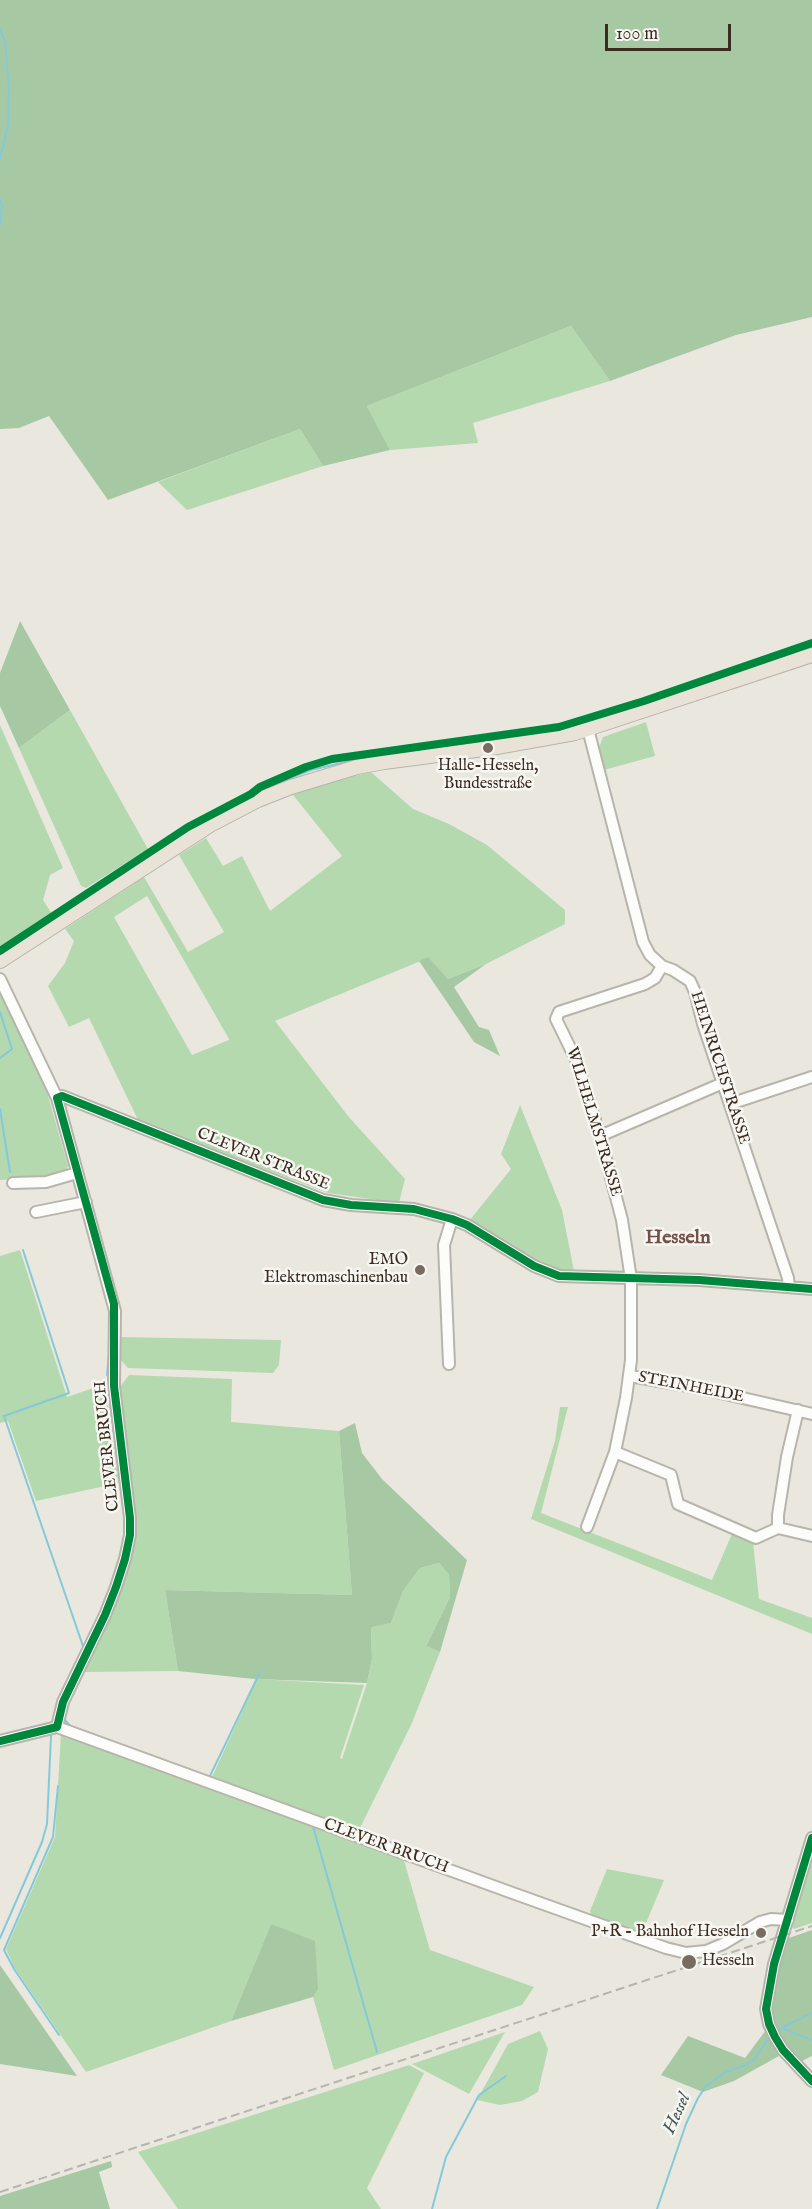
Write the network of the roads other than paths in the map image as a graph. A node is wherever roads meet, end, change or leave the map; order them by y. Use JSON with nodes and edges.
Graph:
{"nodes":[{"id":1,"x":812,"y":655,"type":"edge"},
{"id":2,"x":588,"y":729,"type":"junction"},
{"id":3,"x":0,"y":961,"type":"edge"},
{"id":4,"x":662,"y":966,"type":"junction"},
{"id":5,"x":0,"y":979,"type":"edge"},
{"id":6,"x":812,"y":1077,"type":"edge"},
{"id":7,"x":723,"y":1083,"type":"junction"},
{"id":8,"x":57,"y":1098,"type":"junction"},
{"id":9,"x":729,"y":1104,"type":"junction"},
{"id":10,"x":600,"y":1136,"type":"junction"},
{"id":11,"x":77,"y":1173,"type":"junction"},
{"id":12,"x":13,"y":1183,"type":"dead end"},
{"id":13,"x":86,"y":1202,"type":"junction"},
{"id":14,"x":36,"y":1212,"type":"dead end"},
{"id":15,"x":452,"y":1219,"type":"junction"},
{"id":16,"x":631,"y":1279,"type":"junction"},
{"id":17,"x":789,"y":1287,"type":"junction"},
{"id":18,"x":812,"y":1289,"type":"edge"},
{"id":19,"x":448,"y":1364,"type":"dead end"},
{"id":20,"x":630,"y":1376,"type":"junction"},
{"id":21,"x":798,"y":1410,"type":"junction"},
{"id":22,"x":812,"y":1414,"type":"edge"},
{"id":23,"x":615,"y":1452,"type":"junction"},
{"id":24,"x":587,"y":1527,"type":"dead end"},
{"id":25,"x":778,"y":1528,"type":"junction"},
{"id":26,"x":812,"y":1536,"type":"edge"},
{"id":27,"x":57,"y":1727,"type":"junction"},
{"id":28,"x":0,"y":1741,"type":"edge"},
{"id":29,"x":812,"y":1838,"type":"edge"},
{"id":30,"x":788,"y":1920,"type":"junction"},
{"id":31,"x":812,"y":2081,"type":"edge"}],
"edges":[{"from":1,"to":2,"type":"main road"},
{"from":2,"to":3,"type":"main road"},
{"from":2,"to":4,"type":"street","name":"HEINRICHSTRASSE"},
{"from":4,"to":7,"type":"street","name":"HEINRICHSTRASSE"},
{"from":4,"to":10,"type":"street","name":"WILHELMSTRASSE"},
{"from":5,"to":8,"type":"street"},
{"from":6,"to":9,"type":"street"},
{"from":7,"to":9,"type":"street","name":"HEINRICHSTRASSE"},
{"from":7,"to":10,"type":"street"},
{"from":8,"to":11,"type":"street","name":"CLEVER BRUCH"},
{"from":8,"to":15,"type":"street","name":"CLEVER STRASSE"},
{"from":9,"to":17,"type":"street","name":"HEINRICHSTRASSE"},
{"from":10,"to":16,"type":"street","name":"WILHELMSTRASSE"},
{"from":11,"to":12,"type":"street"},
{"from":11,"to":13,"type":"street","name":"CLEVER BRUCH"},
{"from":13,"to":14,"type":"street"},
{"from":13,"to":27,"type":"street","name":"CLEVER BRUCH"},
{"from":15,"to":16,"type":"street","name":"CLEVER STRASSE"},
{"from":15,"to":19,"type":"street"},
{"from":16,"to":17,"type":"street","name":"CLEVER STRASSE"},
{"from":16,"to":20,"type":"street","name":"STEINHEIDE"},
{"from":17,"to":18,"type":"street","name":"CLEVER STRASSE"},
{"from":20,"to":21,"type":"street","name":"STEINHEIDE"},
{"from":20,"to":23,"type":"street"},
{"from":21,"to":22,"type":"street","name":"STEINHEIDE"},
{"from":21,"to":25,"type":"street"},
{"from":23,"to":24,"type":"street"},
{"from":23,"to":25,"type":"street"},
{"from":25,"to":26,"type":"street"},
{"from":27,"to":28,"type":"street"},
{"from":27,"to":30,"type":"street","name":"CLEVER BRUCH"},
{"from":29,"to":30,"type":"street"},
{"from":30,"to":31,"type":"street"}]}
